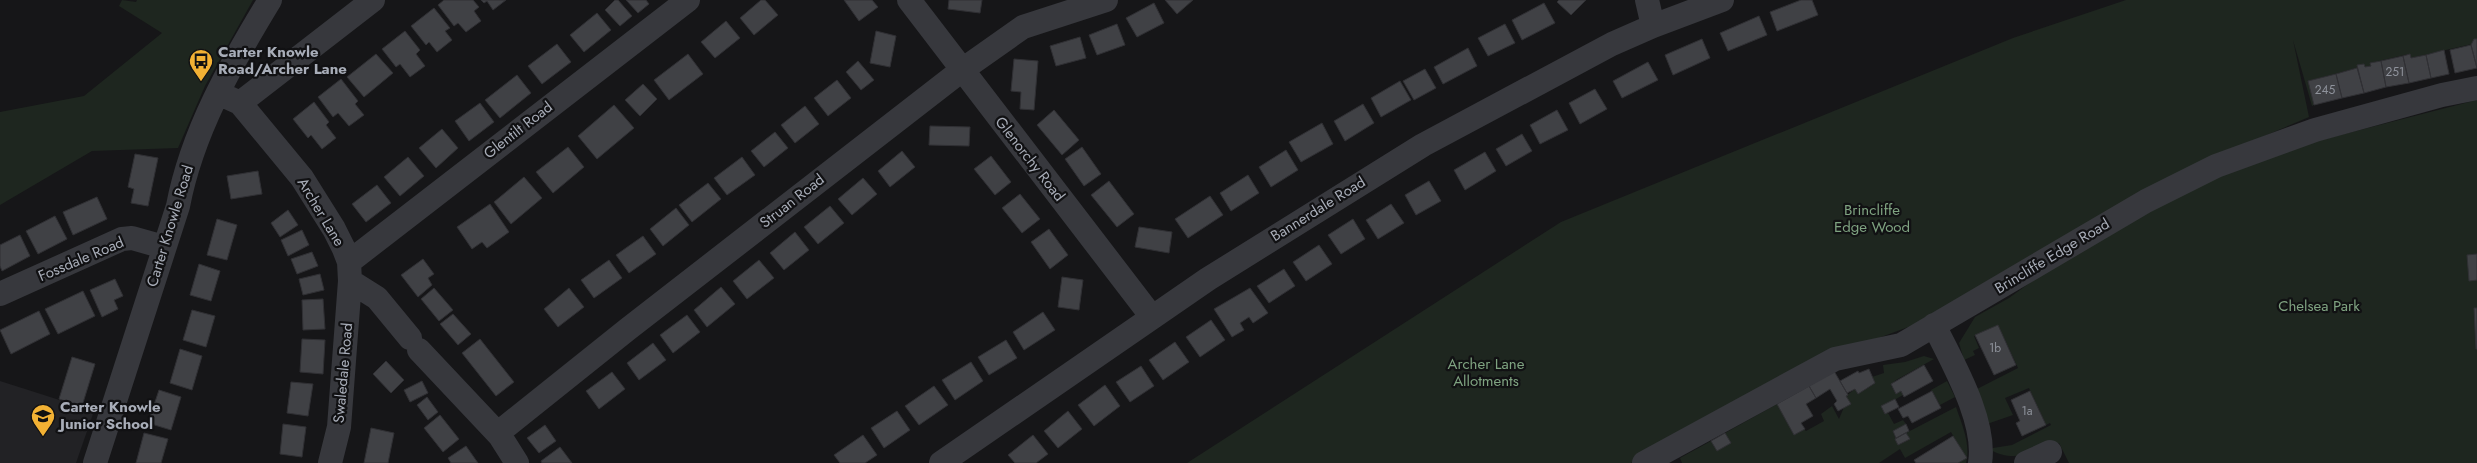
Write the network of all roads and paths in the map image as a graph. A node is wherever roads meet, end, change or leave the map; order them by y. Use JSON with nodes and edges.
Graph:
{"nodes":[{"id":1,"x":270,"y":0,"type":"edge"},
{"id":2,"x":373,"y":0,"type":"edge"},
{"id":3,"x":688,"y":0,"type":"edge"},
{"id":4,"x":909,"y":0,"type":"edge"},
{"id":5,"x":1106,"y":0,"type":"edge"},
{"id":6,"x":1647,"y":0,"type":"edge"},
{"id":7,"x":1722,"y":0,"type":"edge"},
{"id":8,"x":1654,"y":26,"type":"junction"},
{"id":9,"x":962,"y":70,"type":"junction"},
{"id":10,"x":2477,"y":88,"type":"edge"},
{"id":11,"x":218,"y":93,"type":"junction"},
{"id":12,"x":240,"y":103,"type":"junction"},
{"id":13,"x":164,"y":247,"type":"junction"},
{"id":14,"x":349,"y":271,"type":"junction"},
{"id":15,"x":0,"y":294,"type":"edge"},
{"id":16,"x":1152,"y":317,"type":"junction"},
{"id":17,"x":1934,"y":325,"type":"junction"},
{"id":18,"x":500,"y":436,"type":"junction"},
{"id":19,"x":2050,"y":452,"type":"dead end"},
{"id":20,"x":95,"y":463,"type":"edge"},
{"id":21,"x":330,"y":463,"type":"edge"},
{"id":22,"x":517,"y":463,"type":"edge"},
{"id":23,"x":941,"y":463,"type":"edge"},
{"id":24,"x":1644,"y":463,"type":"edge"},
{"id":25,"x":1980,"y":463,"type":"edge"},
{"id":26,"x":2026,"y":463,"type":"edge"}],
"edges":[{"from":1,"to":11,"type":"street","name":"Carter Knowle Road"},
{"from":2,"to":12,"type":"street"},
{"from":3,"to":14,"type":"street","name":"Glentilt Road"},
{"from":4,"to":9,"type":"street","name":"Glenorchy Road"},
{"from":5,"to":9,"type":"street","name":"Struan Road"},
{"from":6,"to":8,"type":"street"},
{"from":7,"to":8,"type":"street","name":"Bannerdale Road"},
{"from":8,"to":16,"type":"street","name":"Bannerdale Road"},
{"from":9,"to":16,"type":"street","name":"Glenorchy Road"},
{"from":9,"to":18,"type":"street","name":"Struan Road"},
{"from":10,"to":17,"type":"street","name":"Brincliffe Edge Road"},
{"from":11,"to":12,"type":"street","name":"Archer Lane"},
{"from":11,"to":13,"type":"street","name":"Carter Knowle Road"},
{"from":12,"to":14,"type":"street","name":"Archer Lane"},
{"from":13,"to":15,"type":"street","name":"Fossdale Road"},
{"from":13,"to":20,"type":"street","name":"Carter Knowle Road"},
{"from":14,"to":18,"type":"street"},
{"from":14,"to":21,"type":"street","name":"Swaledale Road"},
{"from":16,"to":23,"type":"street","name":"Bannerdale Road"},
{"from":17,"to":24,"type":"street","name":"Brincliffe Edge Road"},
{"from":17,"to":25,"type":"street"},
{"from":18,"to":22,"type":"street"},
{"from":19,"to":26,"type":"street"}]}
